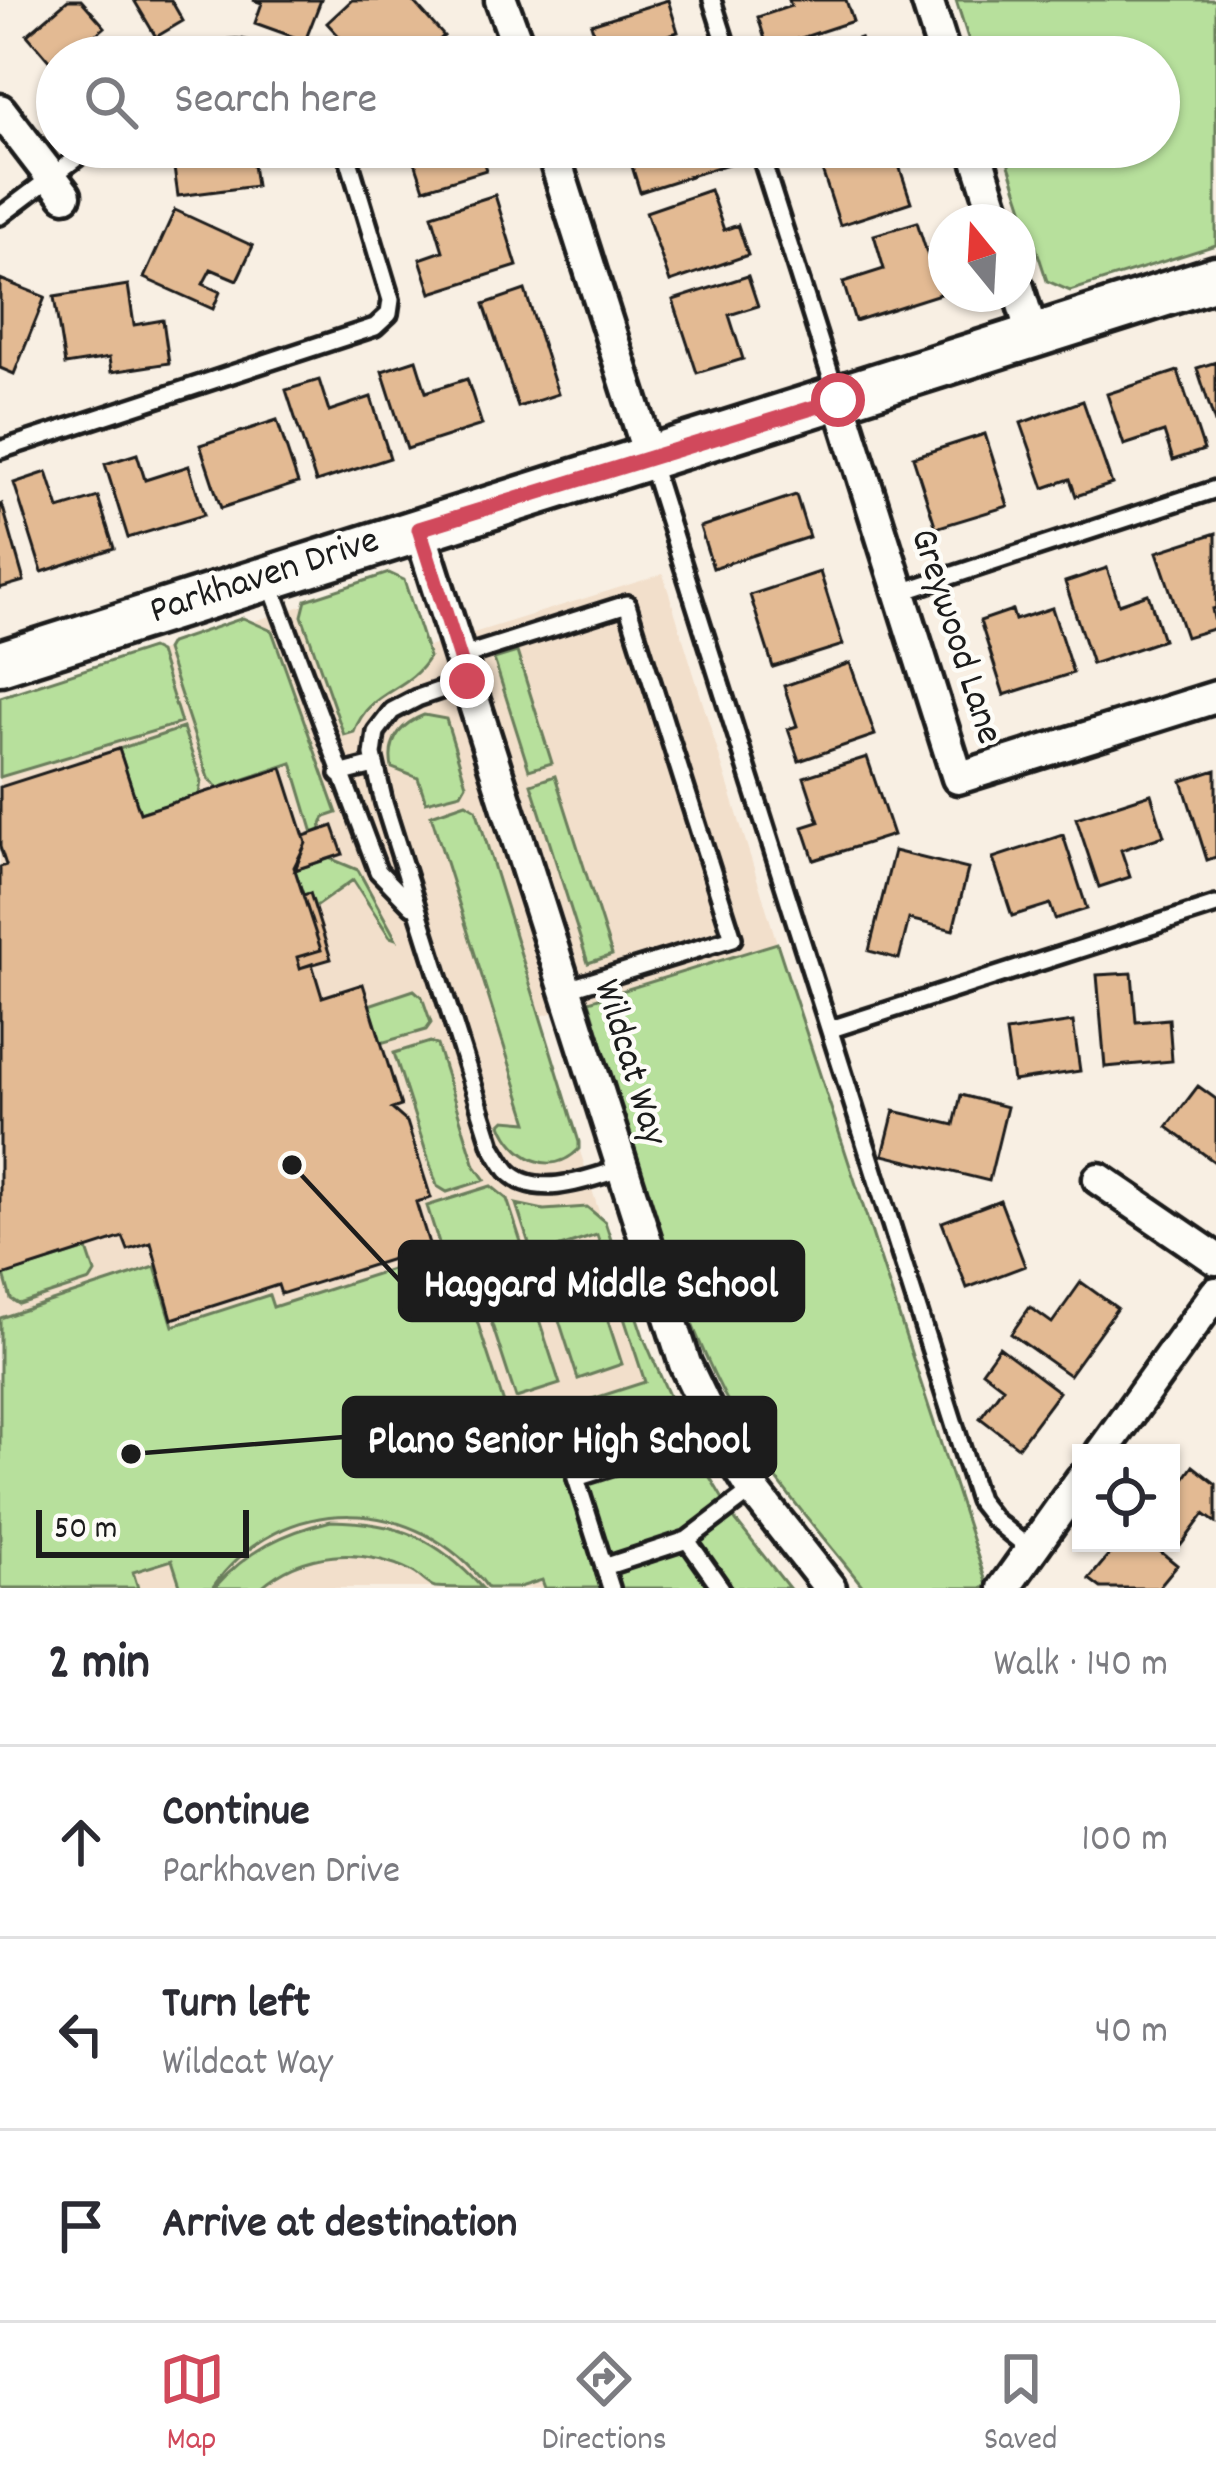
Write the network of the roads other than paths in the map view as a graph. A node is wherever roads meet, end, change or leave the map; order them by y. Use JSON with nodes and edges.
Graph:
{"nodes":[{"id":1,"x":502,"y":0,"type":"edge"},
{"id":2,"x":712,"y":0,"type":"edge"},
{"id":3,"x":927,"y":0,"type":"edge"},
{"id":4,"x":515,"y":36,"type":"edge"},
{"id":5,"x":723,"y":36,"type":"edge"},
{"id":6,"x":938,"y":36,"type":"edge"},
{"id":7,"x":0,"y":110,"type":"edge"},
{"id":8,"x":36,"y":157,"type":"edge"},
{"id":9,"x":44,"y":168,"type":"edge"},
{"id":10,"x":73,"y":168,"type":"edge"},
{"id":11,"x":351,"y":168,"type":"edge"},
{"id":12,"x":558,"y":168,"type":"edge"},
{"id":13,"x":765,"y":168,"type":"edge"},
{"id":14,"x":981,"y":168,"type":"edge"},
{"id":15,"x":58,"y":186,"type":"junction"},
{"id":16,"x":992,"y":204,"type":"edge"},
{"id":17,"x":0,"y":216,"type":"edge"},
{"id":18,"x":1216,"y":278,"type":"edge"},
{"id":19,"x":1026,"y":312,"type":"edge"},
{"id":20,"x":1033,"y":337,"type":"junction"},
{"id":21,"x":838,"y":400,"type":"junction"},
{"id":22,"x":0,"y":450,"type":"edge"},
{"id":23,"x":650,"y":458,"type":"junction"},
{"id":24,"x":1216,"y":489,"type":"edge"},
{"id":25,"x":419,"y":529,"type":"junction"},
{"id":26,"x":268,"y":577,"type":"junction"},
{"id":27,"x":899,"y":592,"type":"junction"},
{"id":28,"x":0,"y":663,"type":"edge"},
{"id":29,"x":463,"y":669,"type":"junction"},
{"id":30,"x":1216,"y":697,"type":"edge"},
{"id":31,"x":374,"y":765,"type":"junction"},
{"id":32,"x":339,"y":774,"type":"junction"},
{"id":33,"x":1216,"y":905,"type":"edge"},
{"id":34,"x":417,"y":910,"type":"junction"},
{"id":35,"x":564,"y":991,"type":"junction"},
{"id":36,"x":831,"y":1029,"type":"junction"},
{"id":37,"x":620,"y":1169,"type":"junction"},
{"id":38,"x":1099,"y":1179,"type":"dead end"},
{"id":39,"x":1216,"y":1259,"type":"edge"},
{"id":40,"x":1216,"y":1293,"type":"edge"},
{"id":41,"x":718,"y":1433,"type":"junction"},
{"id":42,"x":1107,"y":1444,"type":"edge"},
{"id":43,"x":753,"y":1490,"type":"junction"},
{"id":44,"x":1072,"y":1493,"type":"edge"},
{"id":45,"x":687,"y":1540,"type":"junction"},
{"id":46,"x":1031,"y":1550,"type":"junction"},
{"id":47,"x":604,"y":1567,"type":"junction"},
{"id":48,"x":610,"y":1588,"type":"edge"},
{"id":49,"x":722,"y":1588,"type":"edge"},
{"id":50,"x":830,"y":1588,"type":"edge"},
{"id":51,"x":1004,"y":1588,"type":"edge"}],
"edges":[{"from":1,"to":4,"type":"street"},
{"from":2,"to":5,"type":"lane"},
{"from":3,"to":6,"type":"street"},
{"from":7,"to":8,"type":"street"},
{"from":9,"to":15,"type":"street"},
{"from":10,"to":15,"type":"lane"},
{"from":11,"to":22,"type":"lane"},
{"from":12,"to":23,"type":"street"},
{"from":13,"to":21,"type":"lane"},
{"from":14,"to":16,"type":"street"},
{"from":15,"to":17,"type":"lane"},
{"from":18,"to":20,"type":"street","name":"Parkhaven Drive"},
{"from":19,"to":20,"type":"street"},
{"from":20,"to":21,"type":"street","name":"Parkhaven Drive"},
{"from":21,"to":23,"type":"street","name":"Parkhaven Drive"},
{"from":21,"to":27,"type":"street","name":"Greywood Lane"},
{"from":23,"to":25,"type":"street","name":"Parkhaven Drive"},
{"from":23,"to":36,"type":"lane"},
{"from":24,"to":27,"type":"lane"},
{"from":25,"to":26,"type":"street","name":"Parkhaven Drive"},
{"from":25,"to":29,"type":"street","name":"Wildcat Way"},
{"from":26,"to":28,"type":"street","name":"Parkhaven Drive"},
{"from":26,"to":32,"type":"lane"},
{"from":27,"to":30,"type":"street","name":"Greywood Lane"},
{"from":29,"to":31,"type":"lane"},
{"from":29,"to":35,"type":"street","name":"Wildcat Way"},
{"from":29,"to":35,"type":"lane"},
{"from":31,"to":32,"type":"lane"},
{"from":31,"to":34,"type":"lane"},
{"from":32,"to":34,"type":"lane"},
{"from":33,"to":36,"type":"lane"},
{"from":34,"to":37,"type":"lane"},
{"from":35,"to":37,"type":"street","name":"Wildcat Way"},
{"from":36,"to":46,"type":"lane"},
{"from":37,"to":41,"type":"street","name":"Wildcat Way"},
{"from":38,"to":39,"type":"street"},
{"from":40,"to":42,"type":"street"},
{"from":41,"to":43,"type":"street","name":"Wildcat Way"},
{"from":41,"to":47,"type":"lane"},
{"from":43,"to":45,"type":"lane"},
{"from":43,"to":50,"type":"street","name":"Wildcat Way"},
{"from":44,"to":46,"type":"street"},
{"from":45,"to":47,"type":"lane"},
{"from":45,"to":49,"type":"lane"},
{"from":46,"to":51,"type":"street"},
{"from":47,"to":48,"type":"lane"}]}
